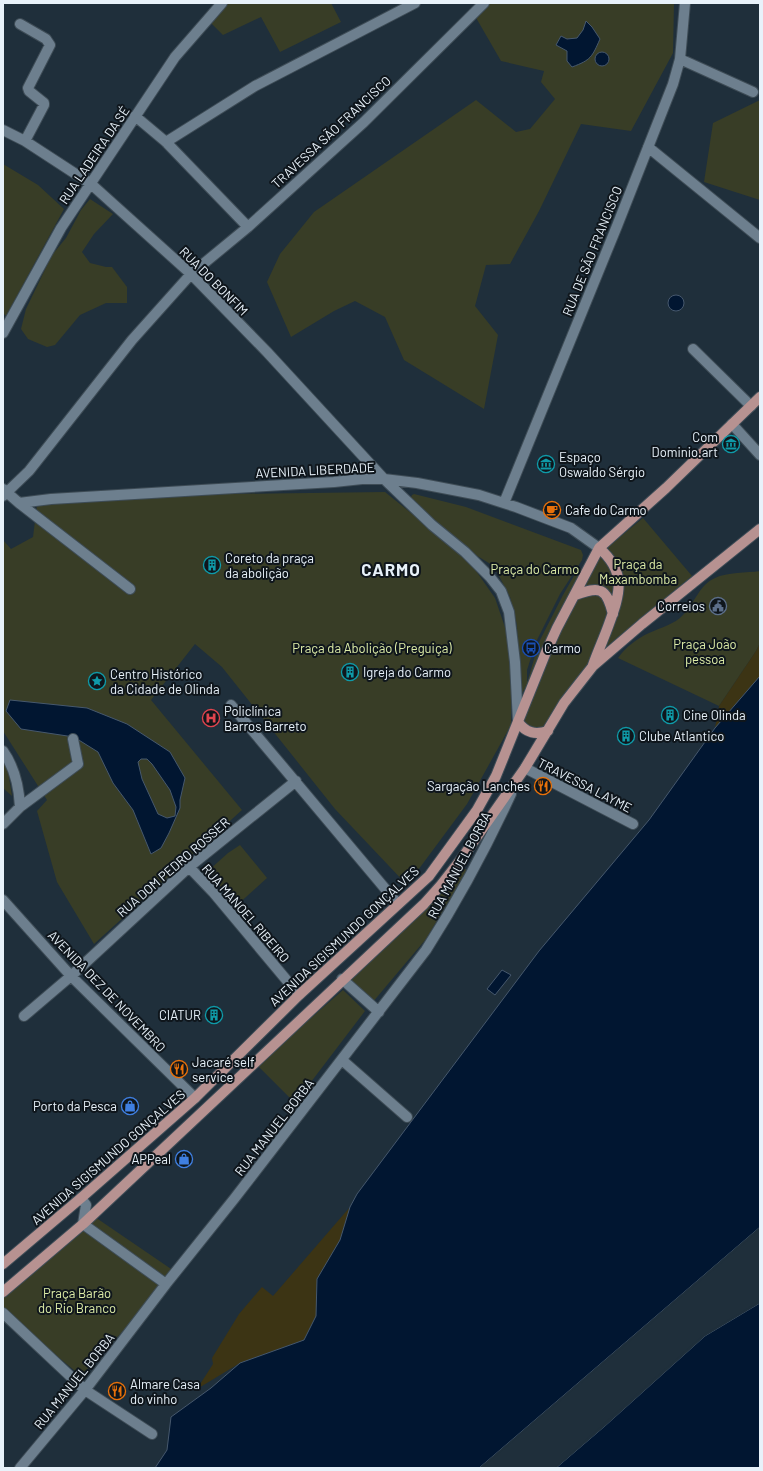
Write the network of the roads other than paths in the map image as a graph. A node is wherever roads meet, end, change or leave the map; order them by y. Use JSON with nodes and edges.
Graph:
{"nodes":[{"id":1,"x":222,"y":3,"type":"edge"},
{"id":2,"x":415,"y":3,"type":"edge"},
{"id":3,"x":484,"y":3,"type":"edge"},
{"id":4,"x":685,"y":3,"type":"edge"},
{"id":5,"x":20,"y":24,"type":"dead end"},
{"id":6,"x":680,"y":59,"type":"junction"},
{"id":7,"x":753,"y":92,"type":"dead end"},
{"id":8,"x":135,"y":116,"type":"junction"},
{"id":9,"x":3,"y":130,"type":"edge"},
{"id":10,"x":25,"y":141,"type":"junction"},
{"id":11,"x":166,"y":142,"type":"junction"},
{"id":12,"x":648,"y":147,"type":"junction"},
{"id":13,"x":91,"y":184,"type":"junction"},
{"id":14,"x":248,"y":227,"type":"junction"},
{"id":15,"x":760,"y":238,"type":"edge"},
{"id":16,"x":191,"y":274,"type":"junction"},
{"id":17,"x":5,"y":326,"type":"edge"},
{"id":18,"x":694,"y":349,"type":"dead end"},
{"id":19,"x":760,"y":398,"type":"edge"},
{"id":20,"x":751,"y":406,"type":"junction"},
{"id":21,"x":732,"y":424,"type":"junction"},
{"id":22,"x":760,"y":455,"type":"edge"},
{"id":23,"x":384,"y":479,"type":"junction"},
{"id":24,"x":4,"y":493,"type":"edge"},
{"id":25,"x":18,"y":503,"type":"junction"},
{"id":26,"x":504,"y":503,"type":"junction"},
{"id":27,"x":760,"y":529,"type":"edge"},
{"id":28,"x":599,"y":548,"type":"junction"},
{"id":29,"x":130,"y":589,"type":"dead end"},
{"id":30,"x":575,"y":595,"type":"junction"},
{"id":31,"x":613,"y":614,"type":"junction"},
{"id":32,"x":593,"y":666,"type":"junction"},
{"id":33,"x":231,"y":705,"type":"dead end"},
{"id":34,"x":518,"y":722,"type":"junction"},
{"id":35,"x":548,"y":731,"type":"junction"},
{"id":36,"x":73,"y":739,"type":"dead end"},
{"id":37,"x":3,"y":751,"type":"edge"},
{"id":38,"x":525,"y":768,"type":"junction"},
{"id":39,"x":296,"y":781,"type":"junction"},
{"id":40,"x":516,"y":781,"type":"junction"},
{"id":41,"x":20,"y":807,"type":"junction"},
{"id":42,"x":3,"y":824,"type":"edge"},
{"id":43,"x":633,"y":824,"type":"dead end"},
{"id":44,"x":189,"y":866,"type":"junction"},
{"id":45,"x":3,"y":900,"type":"edge"},
{"id":46,"x":398,"y":904,"type":"junction"},
{"id":47,"x":71,"y":976,"type":"junction"},
{"id":48,"x":342,"y":979,"type":"junction"},
{"id":49,"x":299,"y":995,"type":"junction"},
{"id":50,"x":379,"y":1012,"type":"junction"},
{"id":51,"x":24,"y":1016,"type":"dead end"},
{"id":52,"x":342,"y":1060,"type":"junction"},
{"id":53,"x":195,"y":1098,"type":"junction"},
{"id":54,"x":407,"y":1117,"type":"dead end"},
{"id":55,"x":82,"y":1198,"type":"junction"},
{"id":56,"x":83,"y":1224,"type":"junction"},
{"id":57,"x":3,"y":1264,"type":"edge"},
{"id":58,"x":166,"y":1284,"type":"junction"},
{"id":59,"x":3,"y":1292,"type":"edge"},
{"id":60,"x":3,"y":1313,"type":"edge"},
{"id":61,"x":85,"y":1390,"type":"junction"},
{"id":62,"x":152,"y":1434,"type":"dead end"},
{"id":63,"x":20,"y":1468,"type":"edge"}],
"edges":[{"from":1,"to":8,"type":"street","name":"RUA LADEIRA DA SÉ"},
{"from":2,"to":11,"type":"street"},
{"from":3,"to":14,"type":"street","name":"TRAVESSA SÃO FRANCISCO"},
{"from":4,"to":6,"type":"street","name":"RUA DE SÃO FRANCISCO"},
{"from":5,"to":10,"type":"street"},
{"from":6,"to":7,"type":"street"},
{"from":6,"to":12,"type":"street","name":"RUA DE SÃO FRANCISCO"},
{"from":8,"to":11,"type":"street"},
{"from":8,"to":13,"type":"street","name":"RUA LADEIRA DA SÉ"},
{"from":9,"to":10,"type":"street","name":"RUA DO BONFIM"},
{"from":10,"to":13,"type":"street","name":"RUA DO BONFIM"},
{"from":11,"to":14,"type":"street"},
{"from":12,"to":15,"type":"street"},
{"from":12,"to":26,"type":"street","name":"RUA DE SÃO FRANCISCO"},
{"from":13,"to":16,"type":"street","name":"RUA DO BONFIM"},
{"from":13,"to":17,"type":"street","name":"RUA LADEIRA DA SÉ"},
{"from":14,"to":16,"type":"street","name":"TRAVESSA SÃO FRANCISCO"},
{"from":16,"to":23,"type":"street","name":"RUA DO BONFIM"},
{"from":16,"to":24,"type":"street","name":"TRAVESSA SÃO FRANCISCO"},
{"from":18,"to":20,"type":"street"},
{"from":19,"to":20,"type":"main road"},
{"from":20,"to":21,"type":"main road"},
{"from":21,"to":22,"type":"street"},
{"from":21,"to":28,"type":"main road"},
{"from":23,"to":25,"type":"street","name":"AVENIDA LIBERDADE"},
{"from":23,"to":26,"type":"street","name":"AVENIDA LIBERDADE"},
{"from":23,"to":34,"type":"street"},
{"from":24,"to":25,"type":"street"},
{"from":25,"to":29,"type":"street"},
{"from":26,"to":28,"type":"street","name":"AVENIDA LIBERDADE"},
{"from":27,"to":32,"type":"main road"},
{"from":28,"to":30,"type":"main road","name":"AVENIDA SIGISMUNDO GONÇALVES"},
{"from":28,"to":31,"type":"main road"},
{"from":30,"to":31,"type":"main road"},
{"from":30,"to":34,"type":"main road","name":"AVENIDA SIGISMUNDO GONÇALVES"},
{"from":31,"to":32,"type":"main road"},
{"from":32,"to":35,"type":"main road"},
{"from":33,"to":39,"type":"street"},
{"from":34,"to":35,"type":"main road"},
{"from":34,"to":46,"type":"main road","name":"AVENIDA SIGISMUNDO GONÇALVES"},
{"from":35,"to":38,"type":"main road"},
{"from":36,"to":41,"type":"street"},
{"from":37,"to":41,"type":"street"},
{"from":38,"to":40,"type":"main road"},
{"from":38,"to":43,"type":"street","name":"TRAVESSA LAYME"},
{"from":39,"to":44,"type":"street","name":"RUA DOM PEDRO ROSSER"},
{"from":39,"to":46,"type":"street"},
{"from":40,"to":48,"type":"main road"},
{"from":40,"to":50,"type":"street","name":"RUA MANUEL BORBA"},
{"from":41,"to":42,"type":"street"},
{"from":44,"to":47,"type":"street","name":"RUA DOM PEDRO ROSSER"},
{"from":44,"to":49,"type":"street","name":"RUA MANOEL RIBEIRO"},
{"from":45,"to":47,"type":"street","name":"AVENIDA DEZ DE NOVEMBRO"},
{"from":46,"to":49,"type":"main road","name":"AVENIDA SIGISMUNDO GONÇALVES"},
{"from":47,"to":51,"type":"street","name":"RUA DOM PEDRO ROSSER"},
{"from":47,"to":53,"type":"street","name":"AVENIDA DEZ DE NOVEMBRO"},
{"from":48,"to":50,"type":"street"},
{"from":48,"to":56,"type":"main road"},
{"from":49,"to":53,"type":"main road","name":"AVENIDA SIGISMUNDO GONÇALVES"},
{"from":50,"to":52,"type":"street","name":"RUA MANUEL BORBA"},
{"from":52,"to":54,"type":"street"},
{"from":52,"to":58,"type":"street","name":"RUA MANUEL BORBA"},
{"from":53,"to":55,"type":"main road","name":"AVENIDA SIGISMUNDO GONÇALVES"},
{"from":55,"to":56,"type":"street"},
{"from":55,"to":57,"type":"main road","name":"AVENIDA SIGISMUNDO GONÇALVES"},
{"from":56,"to":58,"type":"street"},
{"from":56,"to":59,"type":"main road"},
{"from":58,"to":61,"type":"street","name":"RUA MANUEL BORBA"},
{"from":60,"to":61,"type":"street"},
{"from":61,"to":62,"type":"street"},
{"from":61,"to":63,"type":"street","name":"RUA MANUEL BORBA"}]}
